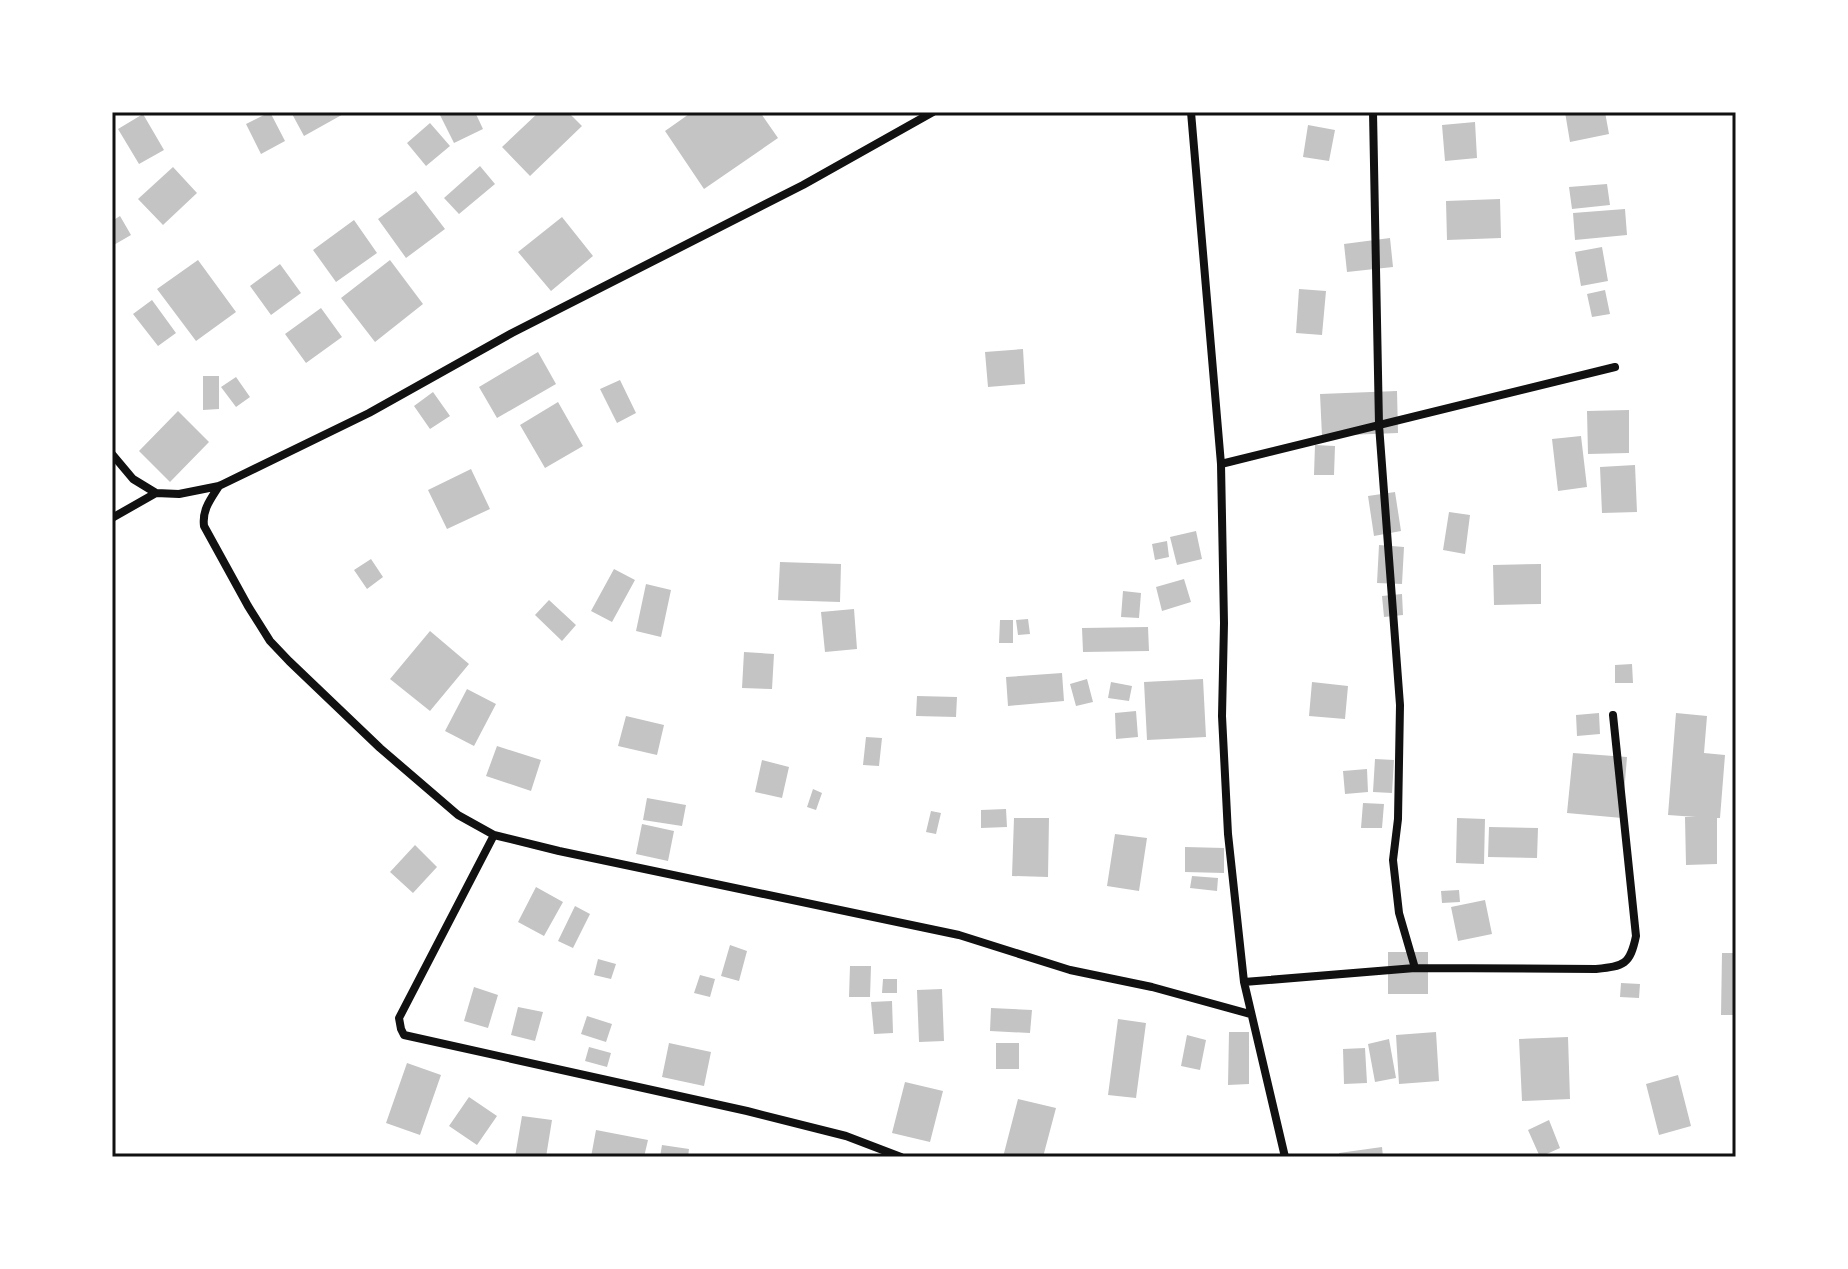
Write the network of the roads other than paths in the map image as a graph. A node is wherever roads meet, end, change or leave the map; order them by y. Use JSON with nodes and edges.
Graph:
{"nodes":[{"id":1,"x":933,"y":112,"type":"edge"},
{"id":2,"x":1191,"y":112,"type":"edge"},
{"id":3,"x":1373,"y":112,"type":"edge"},
{"id":4,"x":1615,"y":367,"type":"dead end"},
{"id":5,"x":1379,"y":425,"type":"junction"},
{"id":6,"x":112,"y":454,"type":"edge"},
{"id":7,"x":1221,"y":464,"type":"junction"},
{"id":8,"x":219,"y":486,"type":"junction"},
{"id":9,"x":156,"y":493,"type":"junction"},
{"id":10,"x":112,"y":518,"type":"edge"},
{"id":11,"x":1613,"y":715,"type":"dead end"},
{"id":12,"x":494,"y":835,"type":"junction"},
{"id":13,"x":1415,"y":968,"type":"junction"},
{"id":14,"x":1244,"y":982,"type":"junction"},
{"id":15,"x":1250,"y":1014,"type":"junction"},
{"id":16,"x":901,"y":1157,"type":"edge"},
{"id":17,"x":1285,"y":1157,"type":"edge"}],
"edges":[{"from":1,"to":8,"type":"street"},
{"from":2,"to":7,"type":"street"},
{"from":3,"to":5,"type":"street"},
{"from":4,"to":5,"type":"street"},
{"from":5,"to":7,"type":"street"},
{"from":5,"to":13,"type":"street"},
{"from":6,"to":9,"type":"street"},
{"from":7,"to":14,"type":"street"},
{"from":8,"to":9,"type":"street"},
{"from":8,"to":12,"type":"street"},
{"from":9,"to":10,"type":"street"},
{"from":11,"to":13,"type":"street"},
{"from":12,"to":15,"type":"street"},
{"from":12,"to":16,"type":"street"},
{"from":13,"to":14,"type":"street"},
{"from":14,"to":15,"type":"street"},
{"from":15,"to":17,"type":"street"}]}
